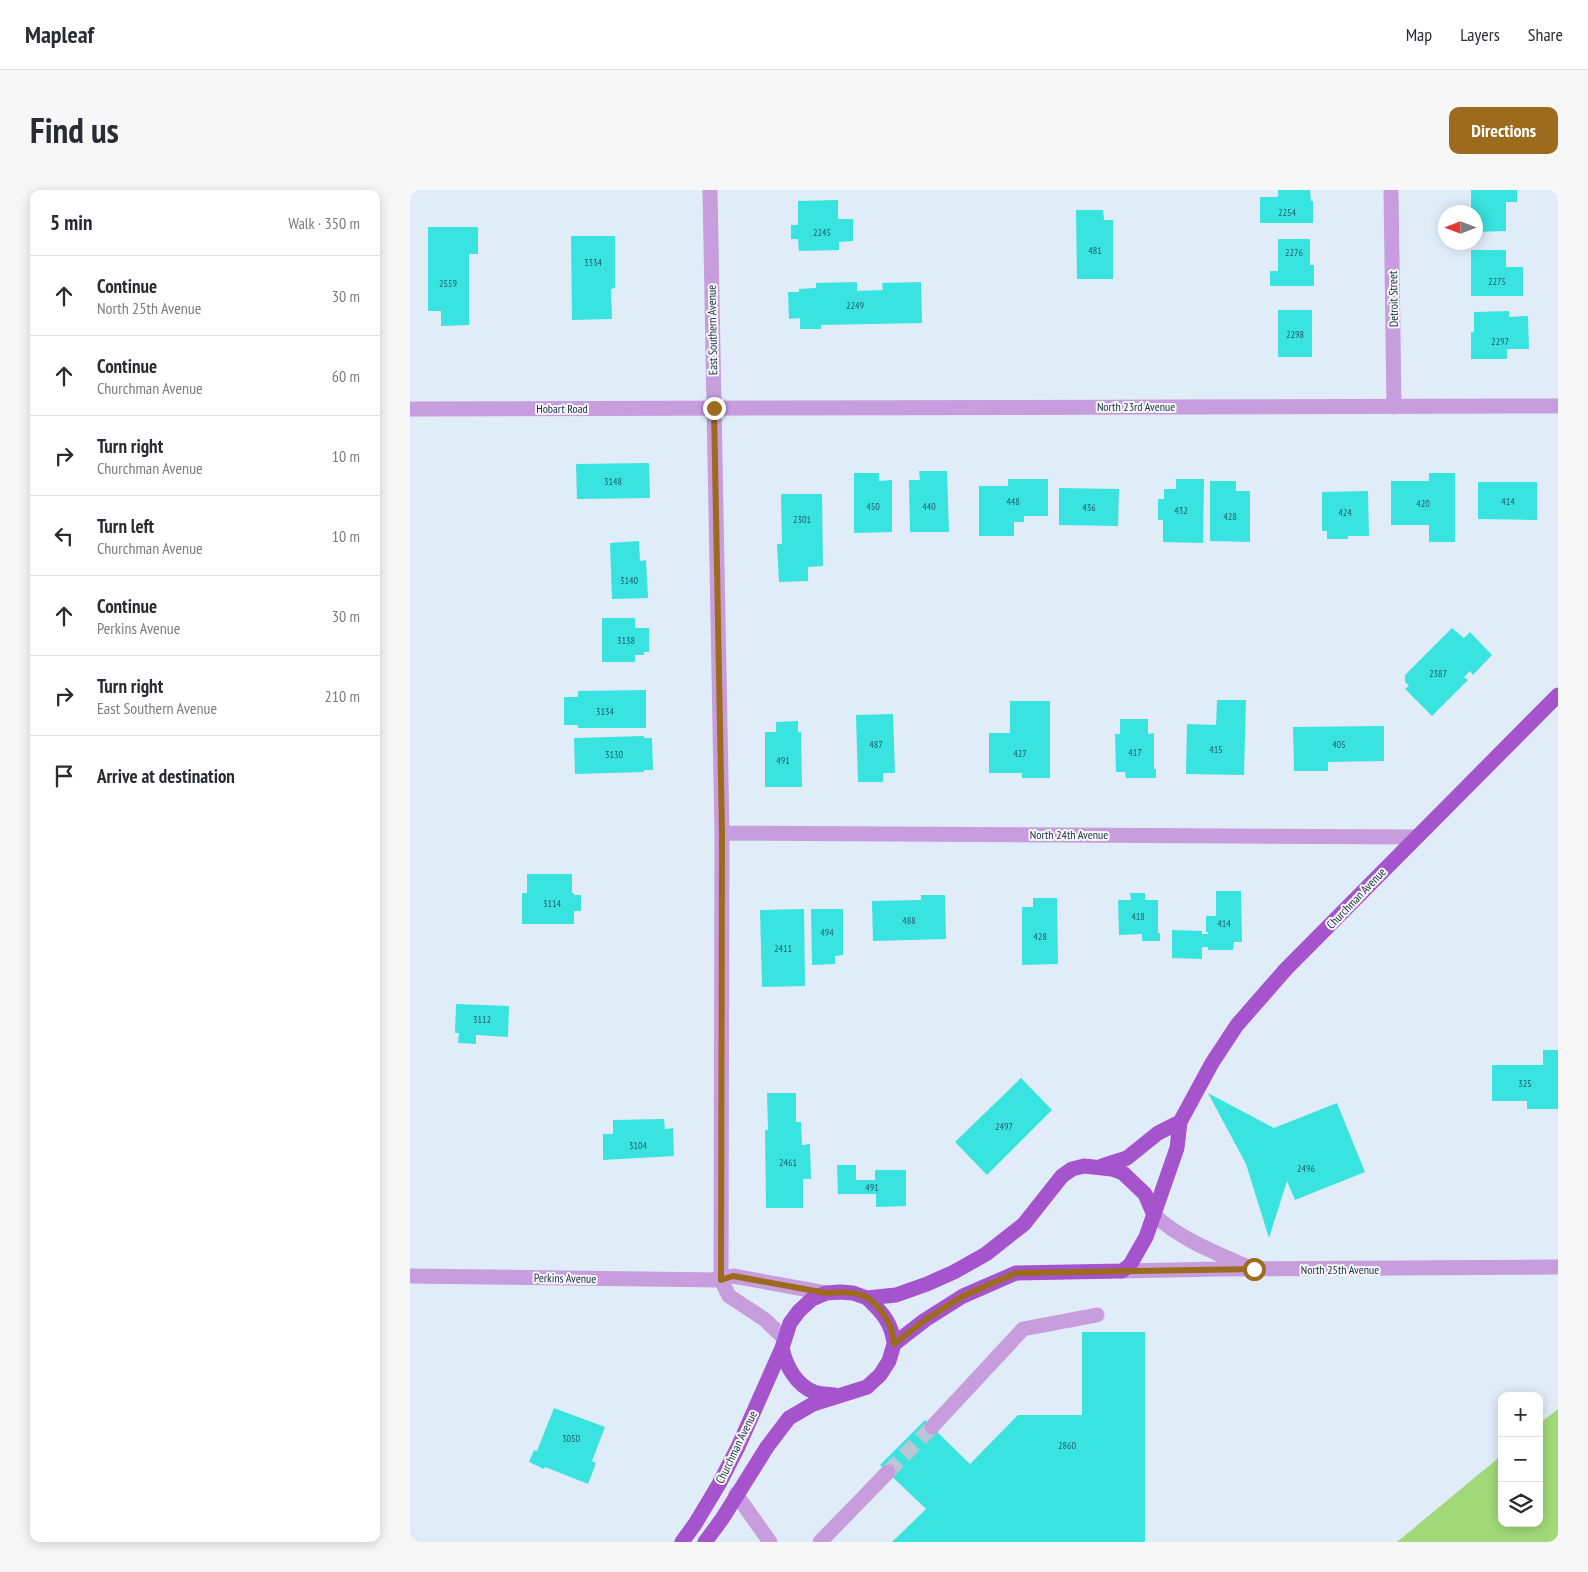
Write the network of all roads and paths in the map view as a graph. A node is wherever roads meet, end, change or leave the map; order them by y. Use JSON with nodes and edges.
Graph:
{"nodes":[{"id":1,"x":710,"y":190,"type":"edge"},
{"id":2,"x":1391,"y":190,"type":"edge"},
{"id":3,"x":1558,"y":406,"type":"edge"},
{"id":4,"x":1394,"y":407,"type":"junction"},
{"id":5,"x":714,"y":408,"type":"junction"},
{"id":6,"x":410,"y":409,"type":"edge"},
{"id":7,"x":1558,"y":695,"type":"edge"},
{"id":8,"x":722,"y":833,"type":"junction"},
{"id":9,"x":1415,"y":838,"type":"junction"},
{"id":10,"x":1180,"y":1122,"type":"junction"},
{"id":11,"x":1100,"y":1167,"type":"junction"},
{"id":12,"x":1154,"y":1215,"type":"junction"},
{"id":13,"x":1558,"y":1267,"type":"edge"},
{"id":14,"x":1254,"y":1269,"type":"junction"},
{"id":15,"x":1122,"y":1271,"type":"junction"},
{"id":16,"x":410,"y":1276,"type":"edge"},
{"id":17,"x":721,"y":1280,"type":"junction"},
{"id":18,"x":826,"y":1293,"type":"junction"},
{"id":19,"x":867,"y":1298,"type":"junction"},
{"id":20,"x":1097,"y":1315,"type":"dead end"},
{"id":21,"x":783,"y":1343,"type":"junction"},
{"id":22,"x":894,"y":1344,"type":"junction"},
{"id":23,"x":836,"y":1396,"type":"junction"},
{"id":24,"x":932,"y":1427,"type":"tunnel mouth"},
{"id":25,"x":888,"y":1472,"type":"tunnel mouth"},
{"id":26,"x":736,"y":1494,"type":"junction"},
{"id":27,"x":682,"y":1542,"type":"edge"},
{"id":28,"x":705,"y":1542,"type":"edge"},
{"id":29,"x":770,"y":1542,"type":"edge"},
{"id":30,"x":820,"y":1542,"type":"edge"}],
"edges":[{"from":1,"to":5,"type":"street","name":"East Southern Avenue"},
{"from":2,"to":4,"type":"street","name":"Detroit Street"},
{"from":3,"to":4,"type":"street","name":"North 23rd Avenue"},
{"from":4,"to":5,"type":"street","name":"North 23rd Avenue"},
{"from":5,"to":6,"type":"street","name":"Hobart Road"},
{"from":5,"to":8,"type":"street","name":"East Southern Avenue"},
{"from":7,"to":9,"type":"main road","name":"Churchman Avenue"},
{"from":8,"to":9,"type":"street","name":"North 24th Avenue"},
{"from":8,"to":17,"type":"street","name":"East Southern Avenue"},
{"from":9,"to":10,"type":"main road","name":"Churchman Avenue"},
{"from":10,"to":11,"type":"main road"},
{"from":10,"to":12,"type":"main road","name":"Churchman Avenue"},
{"from":11,"to":12,"type":"main road"},
{"from":11,"to":19,"type":"main road"},
{"from":12,"to":14,"type":"street"},
{"from":12,"to":15,"type":"main road","name":"Churchman Avenue"},
{"from":13,"to":14,"type":"street","name":"North 25th Avenue"},
{"from":14,"to":15,"type":"street","name":"North 25th Avenue"},
{"from":15,"to":22,"type":"main road"},
{"from":16,"to":17,"type":"street","name":"Perkins Avenue"},
{"from":17,"to":18,"type":"street","name":"Perkins Avenue"},
{"from":17,"to":21,"type":"street"},
{"from":18,"to":19,"type":"main road"},
{"from":18,"to":21,"type":"main road","name":"Churchman Avenue"},
{"from":19,"to":22,"type":"main road"},
{"from":20,"to":24,"type":"street"},
{"from":21,"to":23,"type":"main road","name":"Churchman Avenue"},
{"from":21,"to":27,"type":"main road","name":"Churchman Avenue"},
{"from":22,"to":23,"type":"main road","name":"Churchman Avenue"},
{"from":23,"to":26,"type":"main road","name":"Churchman Avenue"},
{"from":25,"to":30,"type":"street"},
{"from":26,"to":28,"type":"main road","name":"Churchman Avenue"},
{"from":26,"to":29,"type":"street"}]}
